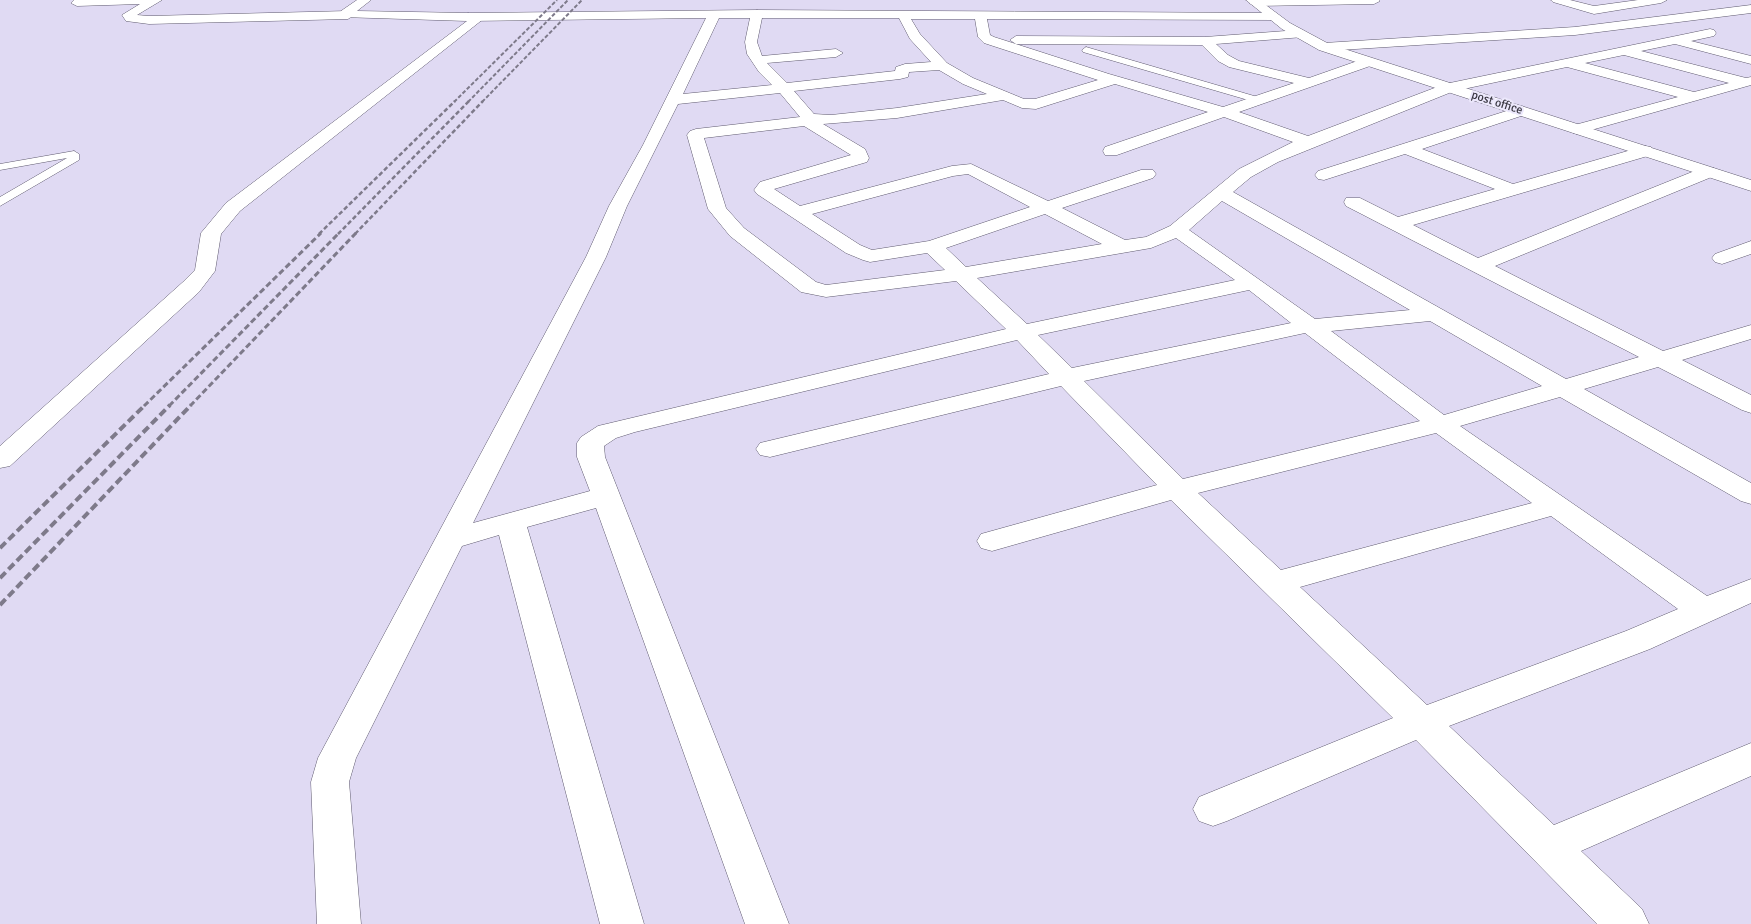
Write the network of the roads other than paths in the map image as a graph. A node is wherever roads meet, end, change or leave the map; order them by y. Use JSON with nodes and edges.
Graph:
{"nodes":[{"id":1,"x":82,"y":0,"type":"edge"},
{"id":2,"x":147,"y":0,"type":"edge"},
{"id":3,"x":156,"y":0,"type":"edge"},
{"id":4,"x":364,"y":0,"type":"edge"},
{"id":5,"x":793,"y":0,"type":"edge"},
{"id":6,"x":1557,"y":0,"type":"edge"},
{"id":7,"x":1661,"y":0,"type":"edge"},
{"id":8,"x":1254,"y":1,"type":"edge"},
{"id":9,"x":1374,"y":1,"type":"edge"},
{"id":10,"x":910,"y":2,"type":"dead end"},
{"id":11,"x":1207,"y":6,"type":"dead end"},
{"id":12,"x":1751,"y":9,"type":"edge"},
{"id":13,"x":757,"y":14,"type":"junction"},
{"id":14,"x":348,"y":15,"type":"junction"},
{"id":15,"x":714,"y":15,"type":"junction"},
{"id":16,"x":789,"y":15,"type":"junction"},
{"id":17,"x":907,"y":16,"type":"junction"},
{"id":18,"x":981,"y":16,"type":"junction"},
{"id":19,"x":468,"y":17,"type":"junction"},
{"id":20,"x":1218,"y":17,"type":"junction"},
{"id":21,"x":1272,"y":17,"type":"junction"},
{"id":22,"x":1710,"y":33,"type":"dead end"},
{"id":23,"x":1299,"y":34,"type":"junction"},
{"id":24,"x":989,"y":40,"type":"junction"},
{"id":25,"x":1672,"y":40,"type":"junction"},
{"id":26,"x":1205,"y":41,"type":"junction"},
{"id":27,"x":1324,"y":47,"type":"junction"},
{"id":28,"x":1086,"y":50,"type":"dead end"},
{"id":29,"x":1619,"y":50,"type":"junction"},
{"id":30,"x":836,"y":53,"type":"dead end"},
{"id":31,"x":757,"y":60,"type":"junction"},
{"id":32,"x":1751,"y":60,"type":"edge"},
{"id":33,"x":1368,"y":62,"type":"junction"},
{"id":34,"x":1565,"y":62,"type":"junction"},
{"id":35,"x":942,"y":66,"type":"junction"},
{"id":36,"x":880,"y":77,"type":"junction"},
{"id":37,"x":1112,"y":78,"type":"junction"},
{"id":38,"x":1309,"y":82,"type":"junction"},
{"id":39,"x":1749,"y":82,"type":"edge"},
{"id":40,"x":1450,"y":87,"type":"junction"},
{"id":41,"x":784,"y":88,"type":"junction"},
{"id":42,"x":893,"y":88,"type":"dead end"},
{"id":43,"x":1003,"y":96,"type":"junction"},
{"id":44,"x":1693,"y":96,"type":"junction"},
{"id":45,"x":684,"y":99,"type":"junction"},
{"id":46,"x":906,"y":99,"type":"dead end"},
{"id":47,"x":1258,"y":100,"type":"junction"},
{"id":48,"x":919,"y":109,"type":"junction"},
{"id":49,"x":1522,"y":111,"type":"junction"},
{"id":50,"x":1224,"y":112,"type":"junction"},
{"id":51,"x":811,"y":121,"type":"junction"},
{"id":52,"x":1577,"y":129,"type":"junction"},
{"id":53,"x":719,"y":130,"type":"junction"},
{"id":54,"x":1308,"y":142,"type":"junction"},
{"id":55,"x":1407,"y":149,"type":"junction"},
{"id":56,"x":1111,"y":151,"type":"dead end"},
{"id":57,"x":1645,"y":151,"type":"junction"},
{"id":58,"x":0,"y":166,"type":"edge"},
{"id":59,"x":1708,"y":172,"type":"junction"},
{"id":60,"x":1147,"y":174,"type":"dead end"},
{"id":61,"x":1324,"y":175,"type":"dead end"},
{"id":62,"x":1751,"y":186,"type":"edge"},
{"id":63,"x":1513,"y":190,"type":"junction"},
{"id":64,"x":1221,"y":193,"type":"junction"},
{"id":65,"x":0,"y":202,"type":"edge"},
{"id":66,"x":1353,"y":202,"type":"dead end"},
{"id":67,"x":1046,"y":209,"type":"junction"},
{"id":68,"x":798,"y":212,"type":"junction"},
{"id":69,"x":1396,"y":224,"type":"junction"},
{"id":70,"x":1177,"y":230,"type":"junction"},
{"id":71,"x":932,"y":246,"type":"junction"},
{"id":72,"x":1123,"y":247,"type":"junction"},
{"id":73,"x":1751,"y":247,"type":"edge"},
{"id":74,"x":1722,"y":258,"type":"dead end"},
{"id":75,"x":1478,"y":265,"type":"junction"},
{"id":76,"x":961,"y":274,"type":"junction"},
{"id":77,"x":1253,"y":283,"type":"junction"},
{"id":78,"x":1436,"y":314,"type":"junction"},
{"id":79,"x":1308,"y":326,"type":"junction"},
{"id":80,"x":1022,"y":332,"type":"junction"},
{"id":81,"x":1751,"y":332,"type":"edge"},
{"id":82,"x":1662,"y":358,"type":"junction"},
{"id":83,"x":1066,"y":377,"type":"junction"},
{"id":84,"x":1560,"y":387,"type":"junction"},
{"id":85,"x":1751,"y":405,"type":"edge"},
{"id":86,"x":1440,"y":424,"type":"junction"},
{"id":87,"x":770,"y":449,"type":"dead end"},
{"id":88,"x":0,"y":460,"type":"edge"},
{"id":89,"x":1177,"y":490,"type":"junction"},
{"id":90,"x":1751,"y":495,"type":"edge"},
{"id":91,"x":606,"y":496,"type":"junction"},
{"id":92,"x":1554,"y":506,"type":"junction"},
{"id":93,"x":511,"y":523,"type":"junction"},
{"id":94,"x":450,"y":539,"type":"junction"},
{"id":95,"x":992,"y":541,"type":"dead end"},
{"id":96,"x":1275,"y":583,"type":"junction"},
{"id":97,"x":1751,"y":590,"type":"edge"},
{"id":98,"x":1703,"y":610,"type":"junction"},
{"id":99,"x":1421,"y":722,"type":"junction"},
{"id":100,"x":1751,"y":759,"type":"edge"},
{"id":101,"x":1212,"y":809,"type":"dead end"},
{"id":102,"x":1548,"y":847,"type":"junction"},
{"id":103,"x":339,"y":924,"type":"edge"},
{"id":104,"x":622,"y":924,"type":"edge"},
{"id":105,"x":767,"y":924,"type":"edge"},
{"id":106,"x":1627,"y":924,"type":"edge"}],
"edges":[{"from":1,"to":2,"type":"street"},
{"from":3,"to":14,"type":"street"},
{"from":4,"to":14,"type":"street"},
{"from":5,"to":16,"type":"street"},
{"from":6,"to":7,"type":"street"},
{"from":8,"to":9,"type":"street"},
{"from":8,"to":21,"type":"street","name":"post office"},
{"from":10,"to":17,"type":"street"},
{"from":11,"to":20,"type":"street"},
{"from":12,"to":27,"type":"street"},
{"from":13,"to":15,"type":"street"},
{"from":13,"to":16,"type":"street"},
{"from":13,"to":31,"type":"street"},
{"from":14,"to":19,"type":"street"},
{"from":15,"to":19,"type":"street"},
{"from":15,"to":45,"type":"street"},
{"from":16,"to":17,"type":"street"},
{"from":17,"to":18,"type":"street"},
{"from":17,"to":35,"type":"street"},
{"from":18,"to":20,"type":"street"},
{"from":18,"to":24,"type":"street"},
{"from":19,"to":88,"type":"street"},
{"from":20,"to":21,"type":"street"},
{"from":21,"to":23,"type":"street","name":"post office"},
{"from":22,"to":25,"type":"street"},
{"from":23,"to":26,"type":"street"},
{"from":23,"to":27,"type":"street","name":"post office"},
{"from":24,"to":26,"type":"street"},
{"from":24,"to":37,"type":"street"},
{"from":25,"to":29,"type":"street"},
{"from":25,"to":32,"type":"street"},
{"from":26,"to":38,"type":"street"},
{"from":27,"to":33,"type":"street","name":"post office"},
{"from":28,"to":47,"type":"lane"},
{"from":29,"to":34,"type":"street"},
{"from":29,"to":39,"type":"street"},
{"from":30,"to":31,"type":"street"},
{"from":31,"to":41,"type":"street"},
{"from":33,"to":38,"type":"street"},
{"from":33,"to":40,"type":"street","name":"post office"},
{"from":34,"to":40,"type":"street"},
{"from":34,"to":44,"type":"street"},
{"from":35,"to":36,"type":"street"},
{"from":35,"to":43,"type":"street"},
{"from":36,"to":41,"type":"street"},
{"from":36,"to":42,"type":"street"},
{"from":37,"to":43,"type":"street"},
{"from":37,"to":50,"type":"street"},
{"from":38,"to":47,"type":"street"},
{"from":39,"to":44,"type":"street"},
{"from":40,"to":49,"type":"street","name":"post office"},
{"from":40,"to":54,"type":"street"},
{"from":41,"to":45,"type":"street"},
{"from":41,"to":51,"type":"street"},
{"from":43,"to":48,"type":"street"},
{"from":44,"to":52,"type":"street"},
{"from":45,"to":53,"type":"street"},
{"from":45,"to":94,"type":"street"},
{"from":46,"to":48,"type":"street"},
{"from":47,"to":50,"type":"street"},
{"from":48,"to":51,"type":"street"},
{"from":49,"to":52,"type":"street","name":"post office"},
{"from":49,"to":55,"type":"street"},
{"from":50,"to":54,"type":"street"},
{"from":50,"to":56,"type":"street"},
{"from":51,"to":53,"type":"street"},
{"from":51,"to":68,"type":"street"},
{"from":52,"to":57,"type":"street","name":"post office"},
{"from":53,"to":76,"type":"street"},
{"from":54,"to":64,"type":"street"},
{"from":55,"to":61,"type":"street"},
{"from":55,"to":63,"type":"street"},
{"from":57,"to":59,"type":"street","name":"post office"},
{"from":57,"to":63,"type":"street"},
{"from":58,"to":65,"type":"lane"},
{"from":59,"to":62,"type":"street","name":"post office"},
{"from":59,"to":75,"type":"street"},
{"from":60,"to":67,"type":"street"},
{"from":63,"to":69,"type":"street"},
{"from":64,"to":70,"type":"street"},
{"from":64,"to":78,"type":"street"},
{"from":66,"to":69,"type":"street"},
{"from":67,"to":68,"type":"street"},
{"from":67,"to":71,"type":"street"},
{"from":67,"to":72,"type":"street"},
{"from":68,"to":71,"type":"street"},
{"from":69,"to":75,"type":"street"},
{"from":70,"to":72,"type":"street"},
{"from":70,"to":77,"type":"street"},
{"from":71,"to":76,"type":"street"},
{"from":72,"to":76,"type":"street"},
{"from":73,"to":74,"type":"street"},
{"from":75,"to":82,"type":"street"},
{"from":76,"to":80,"type":"street"},
{"from":77,"to":79,"type":"street"},
{"from":77,"to":80,"type":"street"},
{"from":78,"to":79,"type":"street"},
{"from":78,"to":84,"type":"street"},
{"from":79,"to":83,"type":"street"},
{"from":79,"to":86,"type":"street"},
{"from":80,"to":83,"type":"street"},
{"from":80,"to":91,"type":"street"},
{"from":81,"to":82,"type":"street"},
{"from":82,"to":84,"type":"street"},
{"from":82,"to":85,"type":"street"},
{"from":83,"to":87,"type":"street"},
{"from":83,"to":89,"type":"street"},
{"from":84,"to":86,"type":"street"},
{"from":84,"to":90,"type":"street"},
{"from":86,"to":89,"type":"street"},
{"from":86,"to":92,"type":"street"},
{"from":89,"to":95,"type":"street"},
{"from":89,"to":96,"type":"street"},
{"from":91,"to":93,"type":"street"},
{"from":91,"to":105,"type":"street"},
{"from":92,"to":96,"type":"street"},
{"from":92,"to":98,"type":"street"},
{"from":93,"to":94,"type":"street"},
{"from":93,"to":104,"type":"street"},
{"from":94,"to":103,"type":"street"},
{"from":96,"to":99,"type":"street"},
{"from":97,"to":98,"type":"street"},
{"from":98,"to":99,"type":"street"},
{"from":99,"to":101,"type":"street"},
{"from":99,"to":102,"type":"street"},
{"from":100,"to":102,"type":"street"},
{"from":102,"to":106,"type":"street"}]}
